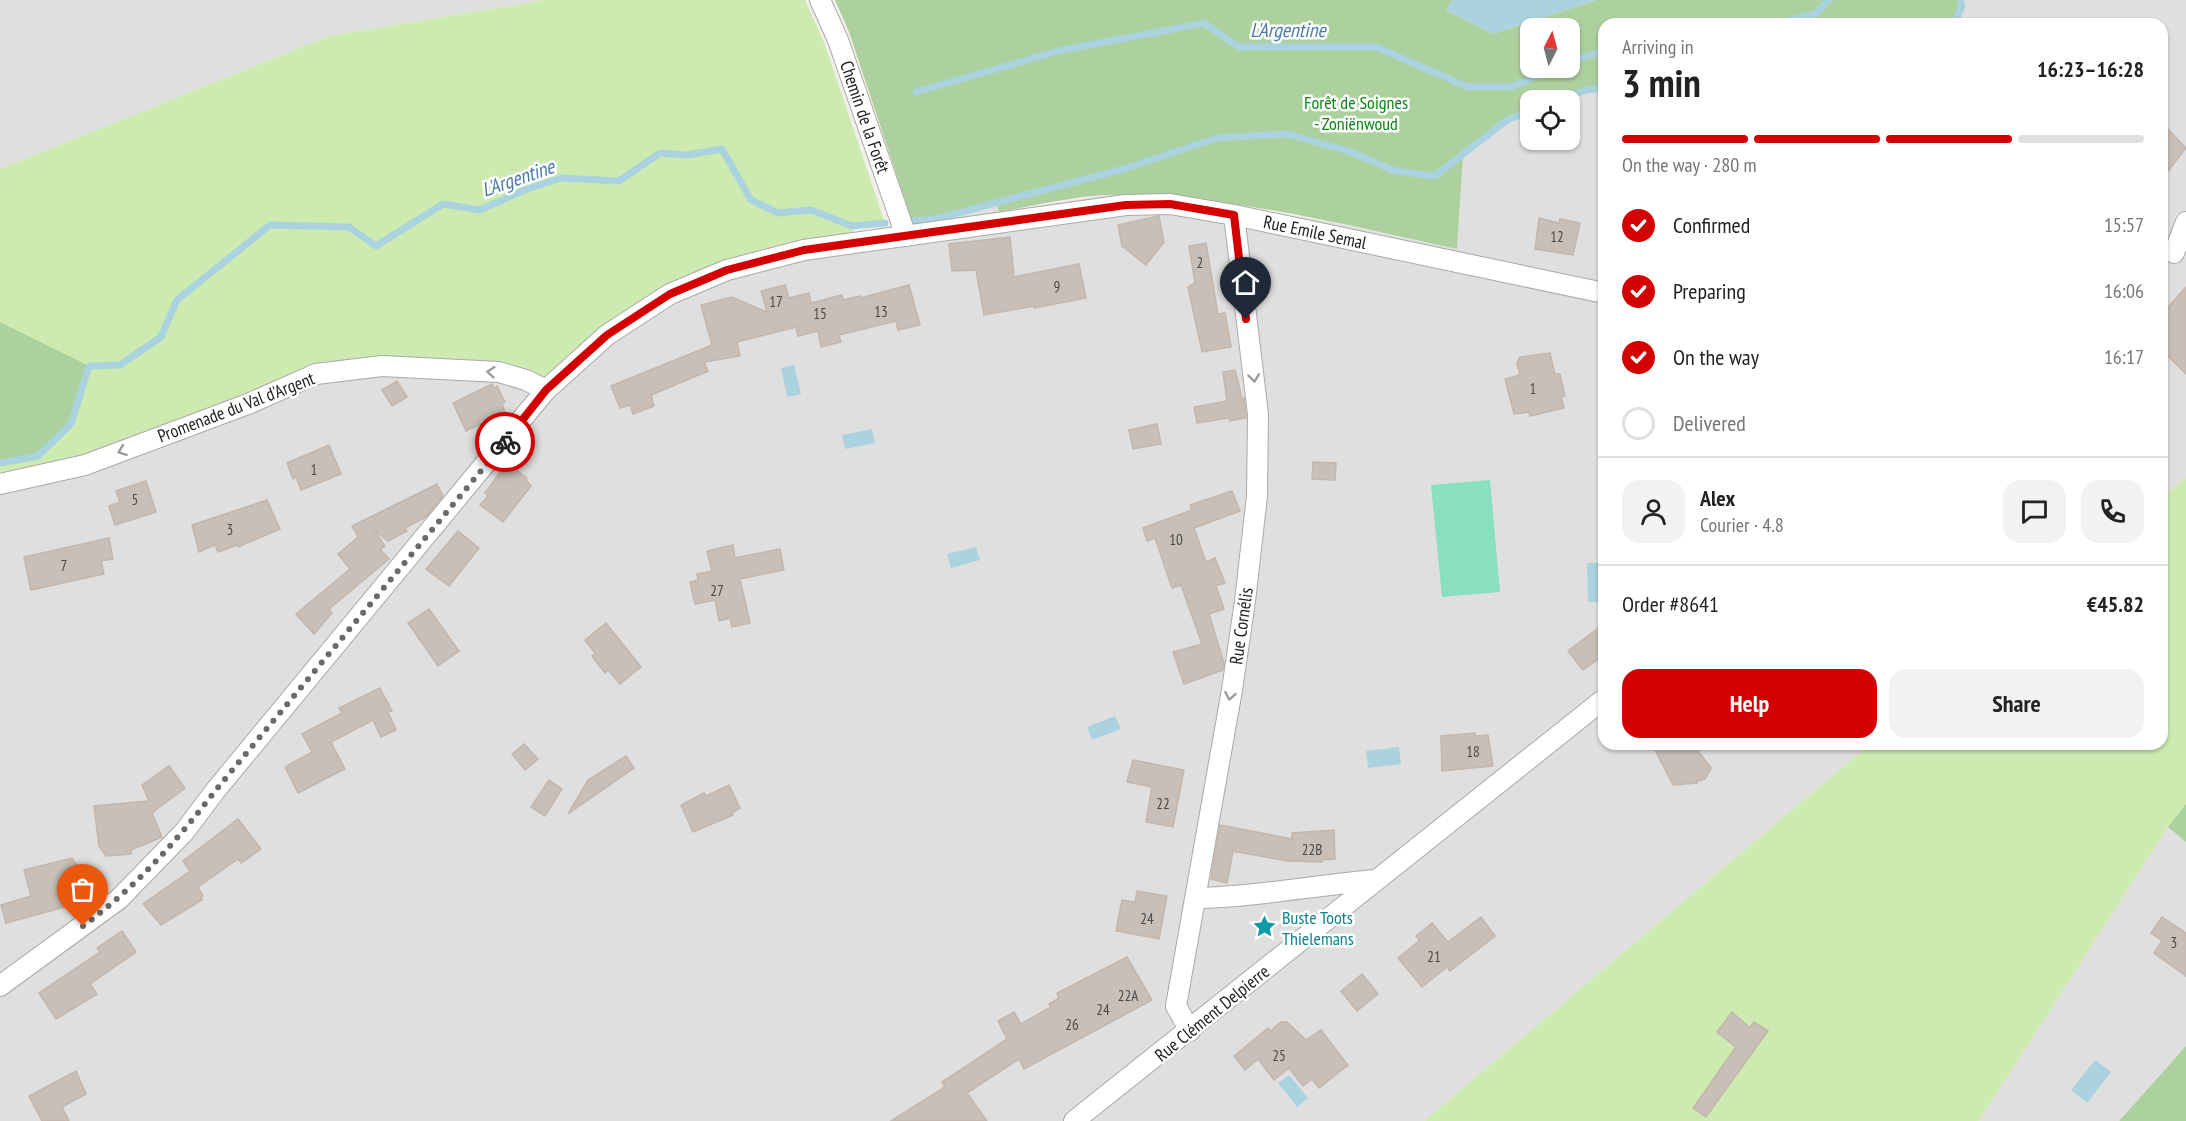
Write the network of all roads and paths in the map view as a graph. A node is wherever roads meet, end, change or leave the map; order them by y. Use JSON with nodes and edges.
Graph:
{"nodes":[{"id":1,"x":820,"y":0,"type":"edge"},
{"id":2,"x":1234,"y":215,"type":"junction"},
{"id":3,"x":2186,"y":222,"type":"edge"},
{"id":4,"x":906,"y":236,"type":"junction"},
{"id":5,"x":2174,"y":258,"type":"edge"},
{"id":6,"x":1598,"y":292,"type":"edge"},
{"id":7,"x":546,"y":390,"type":"junction"},
{"id":8,"x":0,"y":484,"type":"edge"},
{"id":9,"x":1598,"y":704,"type":"edge"},
{"id":10,"x":1376,"y":880,"type":"junction"},
{"id":11,"x":1196,"y":898,"type":"junction"},
{"id":12,"x":0,"y":986,"type":"edge"},
{"id":13,"x":1190,"y":1031,"type":"junction"},
{"id":14,"x":1074,"y":1121,"type":"edge"}],
"edges":[{"from":1,"to":4,"type":"street","name":"Chemin de la Forêt"},
{"from":2,"to":4,"type":"street","name":"Rue Emile Semal"},
{"from":2,"to":6,"type":"street","name":"Rue Emile Semal"},
{"from":2,"to":11,"type":"street","name":"Rue Cornélis","one_way":true},
{"from":3,"to":5,"type":"street"},
{"from":4,"to":7,"type":"street","name":"Rue Emile Semal"},
{"from":7,"to":8,"type":"street","name":"Promenade du Val d'Argent","one_way":true},
{"from":7,"to":12,"type":"street","name":"Rue Emile Semal"},
{"from":9,"to":10,"type":"street","name":"Rue Clément Delpierre"},
{"from":10,"to":11,"type":"street"},
{"from":10,"to":13,"type":"street","name":"Rue Clément Delpierre"},
{"from":11,"to":13,"type":"street","name":"Rue Cornélis"},
{"from":13,"to":14,"type":"street","name":"Rue Clément Delpierre"}]}
